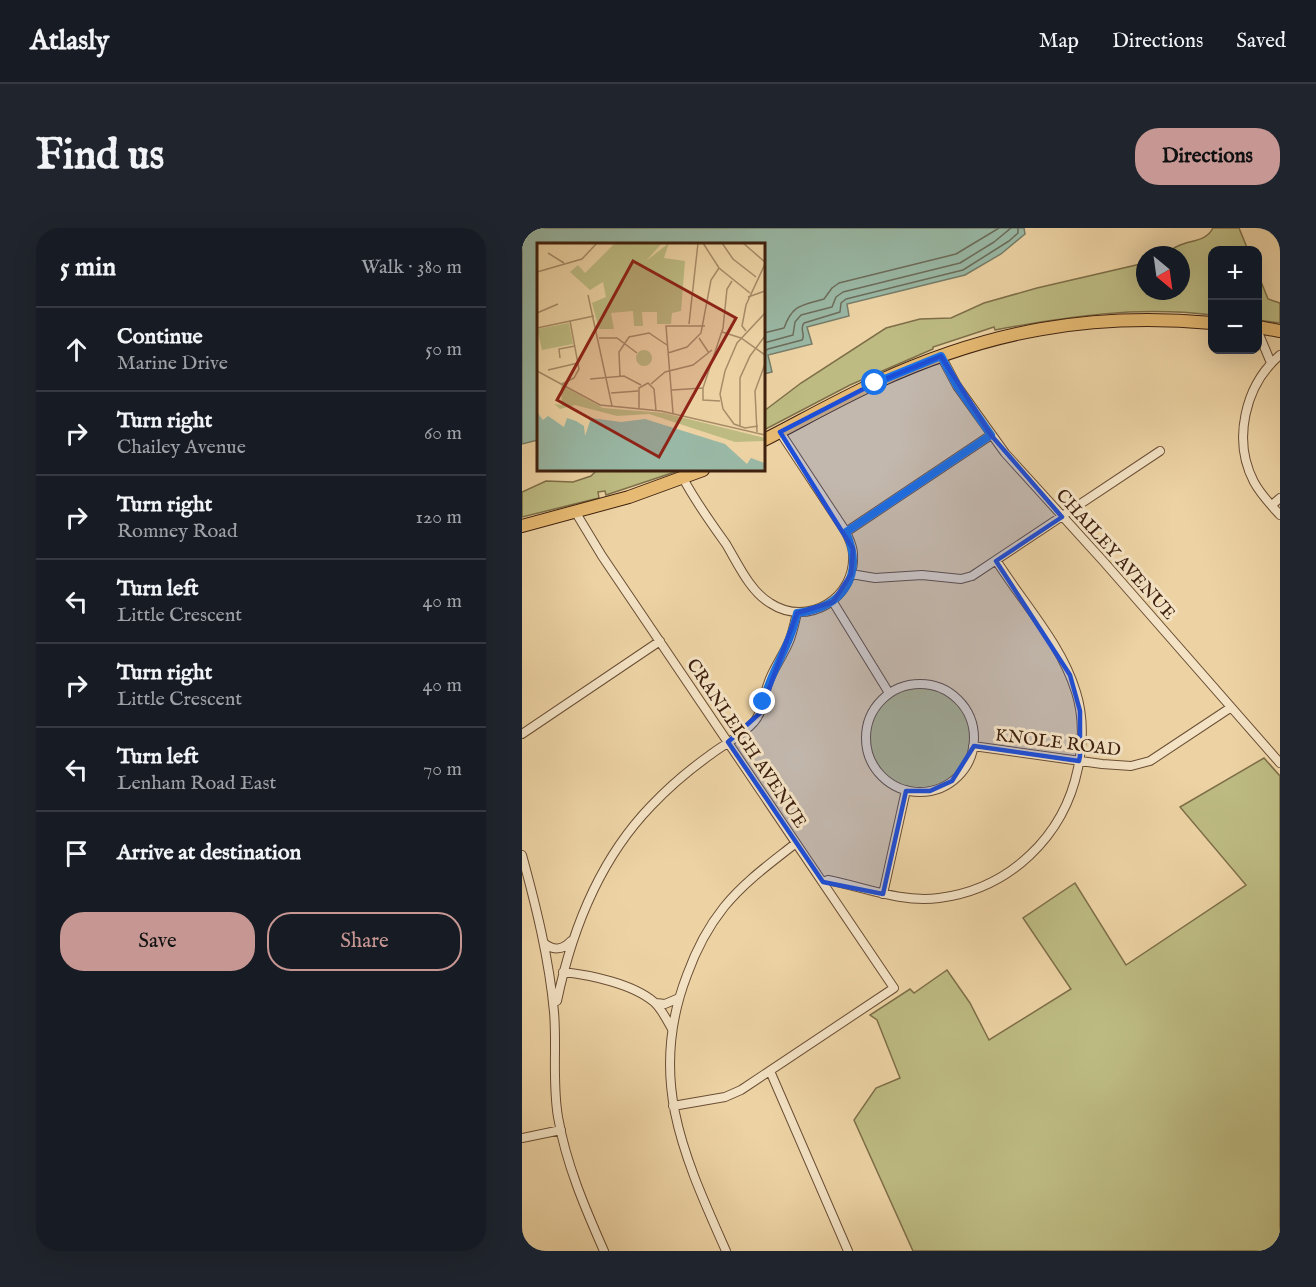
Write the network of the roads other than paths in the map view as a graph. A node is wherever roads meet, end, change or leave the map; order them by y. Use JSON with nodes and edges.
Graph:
{"nodes":[{"id":1,"x":1208,"y":323,"type":"edge"},
{"id":2,"x":1262,"y":328,"type":"edge"},
{"id":3,"x":1280,"y":331,"type":"edge"},
{"id":4,"x":1262,"y":343,"type":"edge"},
{"id":5,"x":1280,"y":355,"type":"edge"},
{"id":6,"x":941,"y":356,"type":"junction"},
{"id":7,"x":1271,"y":363,"type":"junction"},
{"id":8,"x":780,"y":432,"type":"junction"},
{"id":9,"x":991,"y":435,"type":"junction"},
{"id":10,"x":765,"y":440,"type":"edge"},
{"id":11,"x":1160,"y":451,"type":"dead end"},
{"id":12,"x":700,"y":471,"type":"edge"},
{"id":13,"x":683,"y":478,"type":"junction"},
{"id":14,"x":1280,"y":498,"type":"edge"},
{"id":15,"x":1272,"y":506,"type":"junction"},
{"id":16,"x":576,"y":513,"type":"junction"},
{"id":17,"x":1280,"y":515,"type":"edge"},
{"id":18,"x":1062,"y":517,"type":"junction"},
{"id":19,"x":522,"y":526,"type":"edge"},
{"id":20,"x":846,"y":532,"type":"junction"},
{"id":21,"x":996,"y":560,"type":"junction"},
{"id":22,"x":851,"y":574,"type":"junction"},
{"id":23,"x":833,"y":602,"type":"junction"},
{"id":24,"x":797,"y":613,"type":"junction"},
{"id":25,"x":660,"y":641,"type":"junction"},
{"id":26,"x":890,"y":693,"type":"junction"},
{"id":27,"x":1230,"y":708,"type":"junction"},
{"id":28,"x":522,"y":734,"type":"edge"},
{"id":29,"x":728,"y":742,"type":"junction"},
{"id":30,"x":973,"y":746,"type":"junction"},
{"id":31,"x":1079,"y":761,"type":"junction"},
{"id":32,"x":1280,"y":763,"type":"edge"},
{"id":33,"x":906,"y":790,"type":"junction"},
{"id":34,"x":796,"y":843,"type":"junction"},
{"id":35,"x":522,"y":855,"type":"edge"},
{"id":36,"x":823,"y":882,"type":"junction"},
{"id":37,"x":883,"y":894,"type":"junction"},
{"id":38,"x":572,"y":940,"type":"junction"},
{"id":39,"x":544,"y":943,"type":"junction"},
{"id":40,"x":563,"y":972,"type":"junction"},
{"id":41,"x":679,"y":998,"type":"junction"},
{"id":42,"x":553,"y":1002,"type":"junction"},
{"id":43,"x":656,"y":1003,"type":"junction"},
{"id":44,"x":672,"y":1029,"type":"junction"},
{"id":45,"x":770,"y":1071,"type":"junction"},
{"id":46,"x":673,"y":1106,"type":"junction"},
{"id":47,"x":561,"y":1130,"type":"junction"},
{"id":48,"x":522,"y":1138,"type":"edge"},
{"id":49,"x":604,"y":1251,"type":"edge"},
{"id":50,"x":726,"y":1251,"type":"edge"},
{"id":51,"x":848,"y":1251,"type":"edge"}],
"edges":[{"from":1,"to":6,"type":"main road"},
{"from":2,"to":3,"type":"main road"},
{"from":4,"to":7,"type":"street"},
{"from":5,"to":7,"type":"street"},
{"from":6,"to":8,"type":"main road"},
{"from":6,"to":9,"type":"street","name":"CHAILEY AVENUE"},
{"from":7,"to":15,"type":"street"},
{"from":8,"to":10,"type":"main road"},
{"from":8,"to":20,"type":"street"},
{"from":9,"to":18,"type":"street","name":"CHAILEY AVENUE"},
{"from":9,"to":20,"type":"street"},
{"from":11,"to":18,"type":"street"},
{"from":12,"to":13,"type":"main road"},
{"from":13,"to":16,"type":"main road"},
{"from":13,"to":24,"type":"street"},
{"from":14,"to":15,"type":"street"},
{"from":15,"to":17,"type":"street"},
{"from":16,"to":19,"type":"main road"},
{"from":16,"to":25,"type":"street","name":"CRANLEIGH AVENUE"},
{"from":18,"to":21,"type":"street"},
{"from":18,"to":27,"type":"street","name":"CHAILEY AVENUE"},
{"from":20,"to":22,"type":"street"},
{"from":21,"to":22,"type":"street"},
{"from":21,"to":31,"type":"street"},
{"from":22,"to":23,"type":"street"},
{"from":23,"to":24,"type":"street"},
{"from":23,"to":26,"type":"street"},
{"from":24,"to":29,"type":"street"},
{"from":25,"to":28,"type":"street"},
{"from":25,"to":29,"type":"street","name":"CRANLEIGH AVENUE"},
{"from":26,"to":30,"type":"street"},
{"from":26,"to":33,"type":"street"},
{"from":27,"to":31,"type":"street","name":"KNOLE ROAD"},
{"from":27,"to":32,"type":"street","name":"CHAILEY AVENUE"},
{"from":29,"to":34,"type":"street","name":"CRANLEIGH AVENUE"},
{"from":29,"to":38,"type":"street"},
{"from":30,"to":31,"type":"street","name":"KNOLE ROAD"},
{"from":30,"to":33,"type":"street"},
{"from":31,"to":37,"type":"street"},
{"from":33,"to":37,"type":"street"},
{"from":34,"to":36,"type":"street","name":"CRANLEIGH AVENUE"},
{"from":34,"to":41,"type":"street"},
{"from":35,"to":39,"type":"street"},
{"from":36,"to":37,"type":"street"},
{"from":36,"to":45,"type":"street","name":"CRANLEIGH AVENUE"},
{"from":38,"to":39,"type":"street"},
{"from":38,"to":40,"type":"street"},
{"from":39,"to":42,"type":"street"},
{"from":40,"to":42,"type":"street"},
{"from":40,"to":43,"type":"street"},
{"from":41,"to":43,"type":"street"},
{"from":41,"to":44,"type":"street"},
{"from":42,"to":47,"type":"street"},
{"from":43,"to":44,"type":"street"},
{"from":44,"to":46,"type":"street"},
{"from":45,"to":46,"type":"street"},
{"from":45,"to":51,"type":"street"},
{"from":46,"to":50,"type":"street"},
{"from":47,"to":48,"type":"street"},
{"from":47,"to":49,"type":"street"}]}
